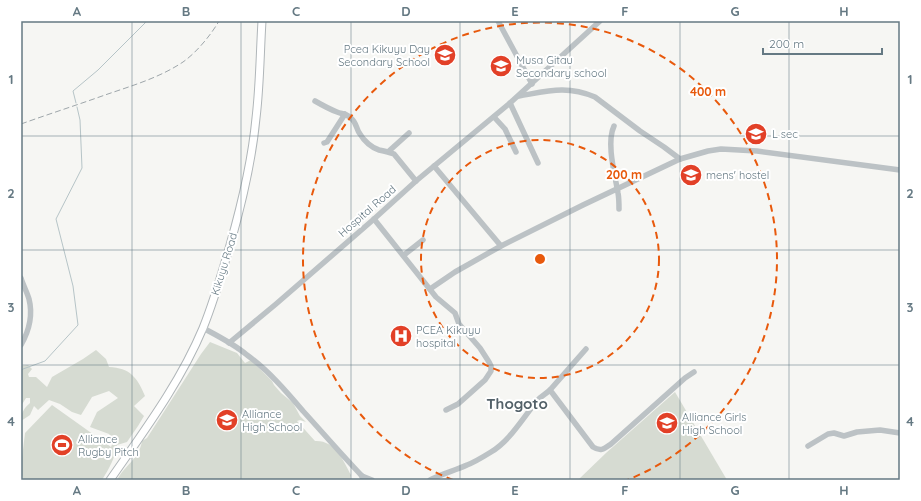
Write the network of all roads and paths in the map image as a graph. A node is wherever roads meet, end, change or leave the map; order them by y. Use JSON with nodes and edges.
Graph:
{"nodes":[{"id":1,"x":262,"y":21,"type":"edge"},
{"id":2,"x":498,"y":21,"type":"edge"},
{"id":3,"x":600,"y":21,"type":"edge"},
{"id":4,"x":532,"y":84,"type":"junction"},
{"id":5,"x":519,"y":96,"type":"junction"},
{"id":6,"x":314,"y":101,"type":"dead end"},
{"id":7,"x":510,"y":103,"type":"junction"},
{"id":8,"x":345,"y":114,"type":"junction"},
{"id":9,"x":494,"y":117,"type":"junction"},
{"id":10,"x":614,"y":126,"type":"dead end"},
{"id":11,"x":409,"y":133,"type":"dead end"},
{"id":12,"x":324,"y":143,"type":"dead end"},
{"id":13,"x":389,"y":152,"type":"junction"},
{"id":14,"x":516,"y":152,"type":"dead end"},
{"id":15,"x":680,"y":159,"type":"junction"},
{"id":16,"x":538,"y":163,"type":"dead end"},
{"id":17,"x":434,"y":166,"type":"junction"},
{"id":18,"x":900,"y":170,"type":"edge"},
{"id":19,"x":416,"y":181,"type":"junction"},
{"id":20,"x":617,"y":189,"type":"junction"},
{"id":21,"x":619,"y":209,"type":"dead end"},
{"id":22,"x":374,"y":219,"type":"junction"},
{"id":23,"x":423,"y":240,"type":"dead end"},
{"id":24,"x":501,"y":246,"type":"junction"},
{"id":25,"x":404,"y":255,"type":"junction"},
{"id":26,"x":21,"y":278,"type":"edge"},
{"id":27,"x":430,"y":289,"type":"junction"},
{"id":28,"x":203,"y":328,"type":"junction"},
{"id":29,"x":229,"y":342,"type":"junction"},
{"id":30,"x":21,"y":345,"type":"edge"},
{"id":31,"x":586,"y":349,"type":"dead end"},
{"id":32,"x":694,"y":372,"type":"dead end"},
{"id":33,"x":550,"y":390,"type":"junction"},
{"id":34,"x":446,"y":410,"type":"dead end"},
{"id":35,"x":900,"y":433,"type":"edge"},
{"id":36,"x":808,"y":446,"type":"dead end"},
{"id":37,"x":363,"y":478,"type":"edge"},
{"id":38,"x":110,"y":480,"type":"edge"},
{"id":39,"x":372,"y":480,"type":"edge"},
{"id":40,"x":430,"y":480,"type":"edge"}],
"edges":[{"from":1,"to":28,"type":"main road","name":"Kikuyu Road"},
{"from":2,"to":4,"type":"street"},
{"from":3,"to":4,"type":"street","name":"Hospital Road"},
{"from":4,"to":5,"type":"street","name":"Hospital Road"},
{"from":5,"to":7,"type":"street","name":"Hospital Road"},
{"from":5,"to":15,"type":"street","name":"Hospital Road"},
{"from":6,"to":8,"type":"street"},
{"from":7,"to":9,"type":"street","name":"Hospital Road"},
{"from":7,"to":16,"type":"street"},
{"from":8,"to":12,"type":"street"},
{"from":8,"to":13,"type":"street"},
{"from":9,"to":14,"type":"street"},
{"from":9,"to":17,"type":"street","name":"Hospital Road"},
{"from":10,"to":20,"type":"street"},
{"from":11,"to":13,"type":"street"},
{"from":13,"to":19,"type":"street"},
{"from":15,"to":18,"type":"street"},
{"from":15,"to":20,"type":"street"},
{"from":17,"to":19,"type":"street","name":"Hospital Road"},
{"from":17,"to":24,"type":"street"},
{"from":19,"to":22,"type":"street","name":"Hospital Road"},
{"from":20,"to":21,"type":"street"},
{"from":20,"to":24,"type":"street"},
{"from":22,"to":25,"type":"street"},
{"from":22,"to":29,"type":"street","name":"Hospital Road"},
{"from":23,"to":25,"type":"street"},
{"from":24,"to":27,"type":"street"},
{"from":25,"to":27,"type":"street"},
{"from":26,"to":30,"type":"street"},
{"from":27,"to":34,"type":"street"},
{"from":28,"to":29,"type":"street"},
{"from":28,"to":38,"type":"main road","name":"Kikuyu Road"},
{"from":29,"to":37,"type":"street"},
{"from":31,"to":33,"type":"street"},
{"from":32,"to":33,"type":"street"},
{"from":33,"to":40,"type":"street"},
{"from":35,"to":36,"type":"street"},
{"from":37,"to":39,"type":"street"}]}
